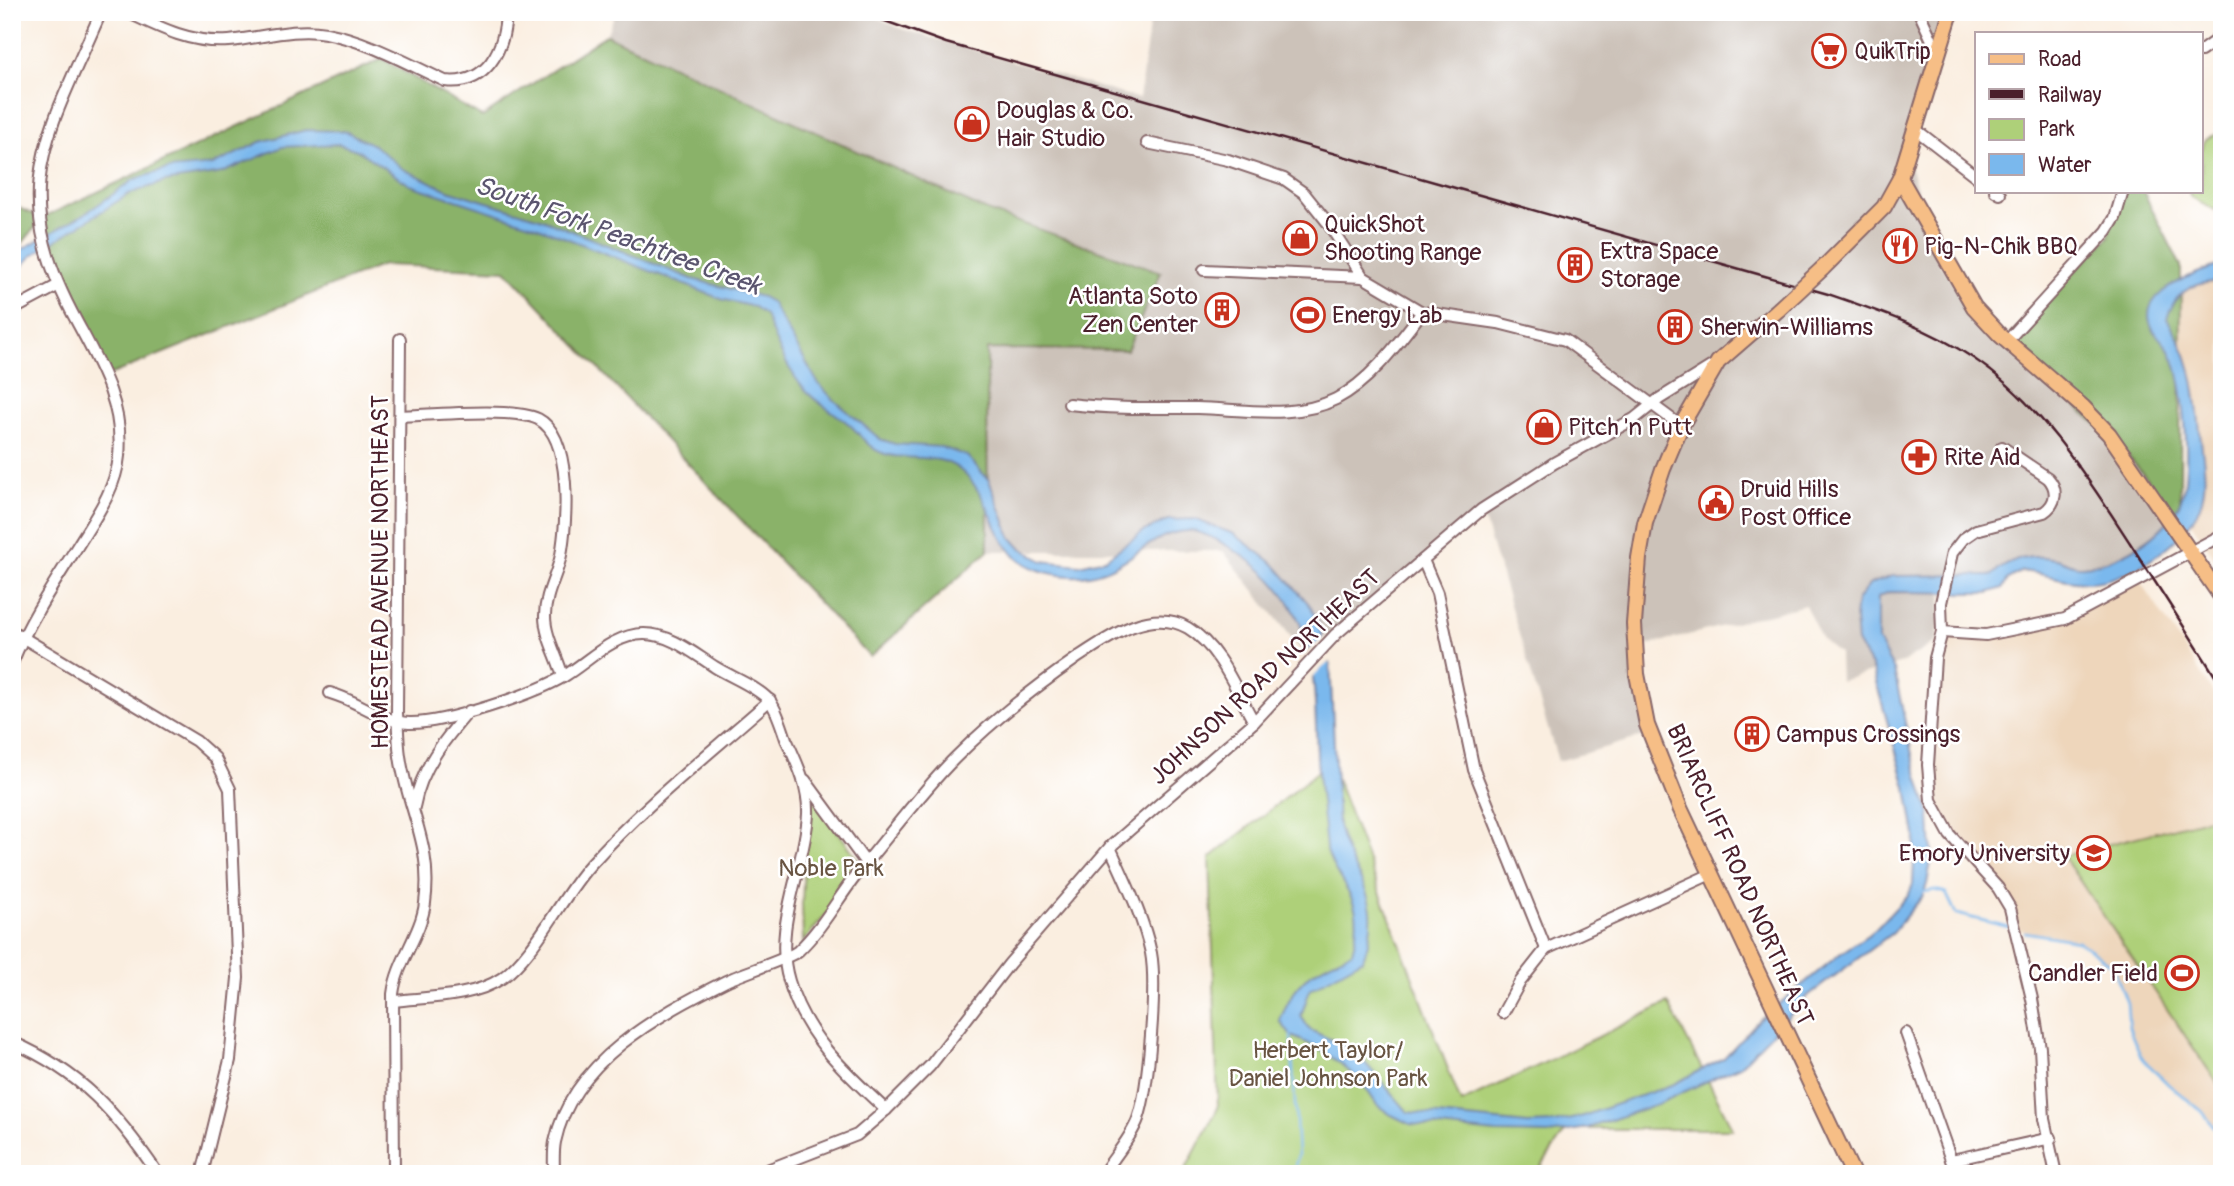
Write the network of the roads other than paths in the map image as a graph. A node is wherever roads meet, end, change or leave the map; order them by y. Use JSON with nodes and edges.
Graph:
{"nodes":[{"id":1,"x":101,"y":12,"type":"edge"},
{"id":2,"x":127,"y":12,"type":"edge"},
{"id":3,"x":506,"y":12,"type":"edge"},
{"id":4,"x":1919,"y":12,"type":"edge"},
{"id":5,"x":1951,"y":12,"type":"edge"},
{"id":6,"x":2222,"y":36,"type":"edge"},
{"id":7,"x":2202,"y":50,"type":"edge"},
{"id":8,"x":1937,"y":51,"type":"junction"},
{"id":9,"x":1915,"y":129,"type":"junction"},
{"id":10,"x":1147,"y":143,"type":"dead end"},
{"id":11,"x":1975,"y":175,"type":"edge"},
{"id":12,"x":1900,"y":178,"type":"junction"},
{"id":13,"x":2123,"y":192,"type":"edge"},
{"id":14,"x":1204,"y":270,"type":"dead end"},
{"id":15,"x":1363,"y":276,"type":"junction"},
{"id":16,"x":57,"y":286,"type":"junction"},
{"id":17,"x":12,"y":310,"type":"edge"},
{"id":18,"x":1422,"y":312,"type":"junction"},
{"id":19,"x":400,"y":339,"type":"dead end"},
{"id":20,"x":2007,"y":341,"type":"junction"},
{"id":21,"x":1718,"y":362,"type":"junction"},
{"id":22,"x":1069,"y":404,"type":"dead end"},
{"id":23,"x":1650,"y":406,"type":"junction"},
{"id":24,"x":400,"y":416,"type":"junction"},
{"id":25,"x":1681,"y":426,"type":"junction"},
{"id":26,"x":2002,"y":447,"type":"dead end"},
{"id":27,"x":2222,"y":535,"type":"edge"},
{"id":28,"x":2186,"y":545,"type":"junction"},
{"id":29,"x":1423,"y":559,"type":"junction"},
{"id":30,"x":2222,"y":598,"type":"edge"},
{"id":31,"x":12,"y":631,"type":"edge"},
{"id":32,"x":1942,"y":632,"type":"junction"},
{"id":33,"x":23,"y":636,"type":"junction"},
{"id":34,"x":12,"y":663,"type":"edge"},
{"id":35,"x":564,"y":677,"type":"junction"},
{"id":36,"x":330,"y":693,"type":"dead end"},
{"id":37,"x":769,"y":700,"type":"junction"},
{"id":38,"x":468,"y":711,"type":"junction"},
{"id":39,"x":398,"y":721,"type":"junction"},
{"id":40,"x":1254,"y":722,"type":"junction"},
{"id":41,"x":804,"y":779,"type":"junction"},
{"id":42,"x":414,"y":807,"type":"junction"},
{"id":43,"x":1110,"y":847,"type":"junction"},
{"id":44,"x":866,"y":863,"type":"junction"},
{"id":45,"x":1711,"y":874,"type":"junction"},
{"id":46,"x":1546,"y":949,"type":"junction"},
{"id":47,"x":783,"y":956,"type":"junction"},
{"id":48,"x":394,"y":1001,"type":"junction"},
{"id":49,"x":1503,"y":1013,"type":"dead end"},
{"id":50,"x":1906,"y":1033,"type":"dead end"},
{"id":51,"x":12,"y":1042,"type":"edge"},
{"id":52,"x":886,"y":1110,"type":"junction"},
{"id":53,"x":2051,"y":1138,"type":"junction"},
{"id":54,"x":1952,"y":1160,"type":"junction"},
{"id":55,"x":783,"y":1170,"type":"edge"},
{"id":56,"x":158,"y":1174,"type":"edge"},
{"id":57,"x":202,"y":1174,"type":"edge"},
{"id":58,"x":394,"y":1174,"type":"edge"},
{"id":59,"x":554,"y":1174,"type":"edge"},
{"id":60,"x":757,"y":1174,"type":"edge"},
{"id":61,"x":1103,"y":1174,"type":"edge"},
{"id":62,"x":1853,"y":1174,"type":"edge"},
{"id":63,"x":1956,"y":1174,"type":"edge"},
{"id":64,"x":2056,"y":1174,"type":"edge"}],
"edges":[{"from":1,"to":16,"type":"street"},
{"from":2,"to":3,"type":"street"},
{"from":4,"to":8,"type":"street"},
{"from":5,"to":8,"type":"main road","name":"BRIARCLIFF ROAD NORTHEAST"},
{"from":6,"to":7,"type":"street"},
{"from":8,"to":9,"type":"main road","name":"BRIARCLIFF ROAD NORTHEAST"},
{"from":9,"to":11,"type":"street"},
{"from":9,"to":12,"type":"main road","name":"BRIARCLIFF ROAD NORTHEAST"},
{"from":10,"to":15,"type":"street"},
{"from":12,"to":20,"type":"main road"},
{"from":12,"to":21,"type":"main road","name":"BRIARCLIFF ROAD NORTHEAST","bridge":true},
{"from":13,"to":20,"type":"street"},
{"from":14,"to":15,"type":"street"},
{"from":15,"to":18,"type":"street"},
{"from":16,"to":17,"type":"street"},
{"from":16,"to":33,"type":"street"},
{"from":18,"to":22,"type":"street"},
{"from":18,"to":23,"type":"street"},
{"from":19,"to":24,"type":"street","name":"HOMESTEAD AVENUE NORTHEAST"},
{"from":20,"to":28,"type":"main road"},
{"from":21,"to":23,"type":"street","name":"JOHNSON ROAD NORTHEAST"},
{"from":21,"to":25,"type":"main road","name":"BRIARCLIFF ROAD NORTHEAST"},
{"from":23,"to":25,"type":"street"},
{"from":23,"to":29,"type":"street","name":"JOHNSON ROAD NORTHEAST"},
{"from":24,"to":35,"type":"street"},
{"from":24,"to":39,"type":"street","name":"HOMESTEAD AVENUE NORTHEAST"},
{"from":25,"to":45,"type":"main road","name":"BRIARCLIFF ROAD NORTHEAST"},
{"from":26,"to":32,"type":"street"},
{"from":27,"to":28,"type":"street"},
{"from":28,"to":30,"type":"main road"},
{"from":28,"to":32,"type":"street"},
{"from":29,"to":40,"type":"street","name":"JOHNSON ROAD NORTHEAST"},
{"from":29,"to":46,"type":"street"},
{"from":31,"to":33,"type":"street"},
{"from":32,"to":53,"type":"street"},
{"from":33,"to":34,"type":"street"},
{"from":33,"to":57,"type":"street"},
{"from":35,"to":37,"type":"street"},
{"from":35,"to":38,"type":"street"},
{"from":36,"to":39,"type":"street"},
{"from":37,"to":41,"type":"street"},
{"from":37,"to":48,"type":"street"},
{"from":38,"to":39,"type":"street"},
{"from":38,"to":42,"type":"street"},
{"from":39,"to":42,"type":"street","name":"HOMESTEAD AVENUE NORTHEAST"},
{"from":40,"to":43,"type":"street","name":"JOHNSON ROAD NORTHEAST"},
{"from":40,"to":44,"type":"street"},
{"from":41,"to":44,"type":"street"},
{"from":41,"to":47,"type":"street"},
{"from":42,"to":48,"type":"street","name":"HOMESTEAD AVENUE NORTHEAST"},
{"from":43,"to":52,"type":"street","name":"JOHNSON ROAD NORTHEAST"},
{"from":43,"to":61,"type":"street"},
{"from":44,"to":47,"type":"street"},
{"from":45,"to":46,"type":"street"},
{"from":45,"to":62,"type":"main road","name":"BRIARCLIFF ROAD NORTHEAST"},
{"from":46,"to":49,"type":"street"},
{"from":47,"to":52,"type":"street"},
{"from":47,"to":59,"type":"street"},
{"from":48,"to":58,"type":"street","name":"HOMESTEAD AVENUE NORTHEAST"},
{"from":50,"to":54,"type":"street"},
{"from":51,"to":56,"type":"street"},
{"from":52,"to":55,"type":"street","name":"JOHNSON ROAD NORTHEAST"},
{"from":53,"to":54,"type":"street"},
{"from":53,"to":64,"type":"street"},
{"from":54,"to":63,"type":"street"},
{"from":55,"to":60,"type":"street","name":"JOHNSON ROAD NORTHEAST"}]}
